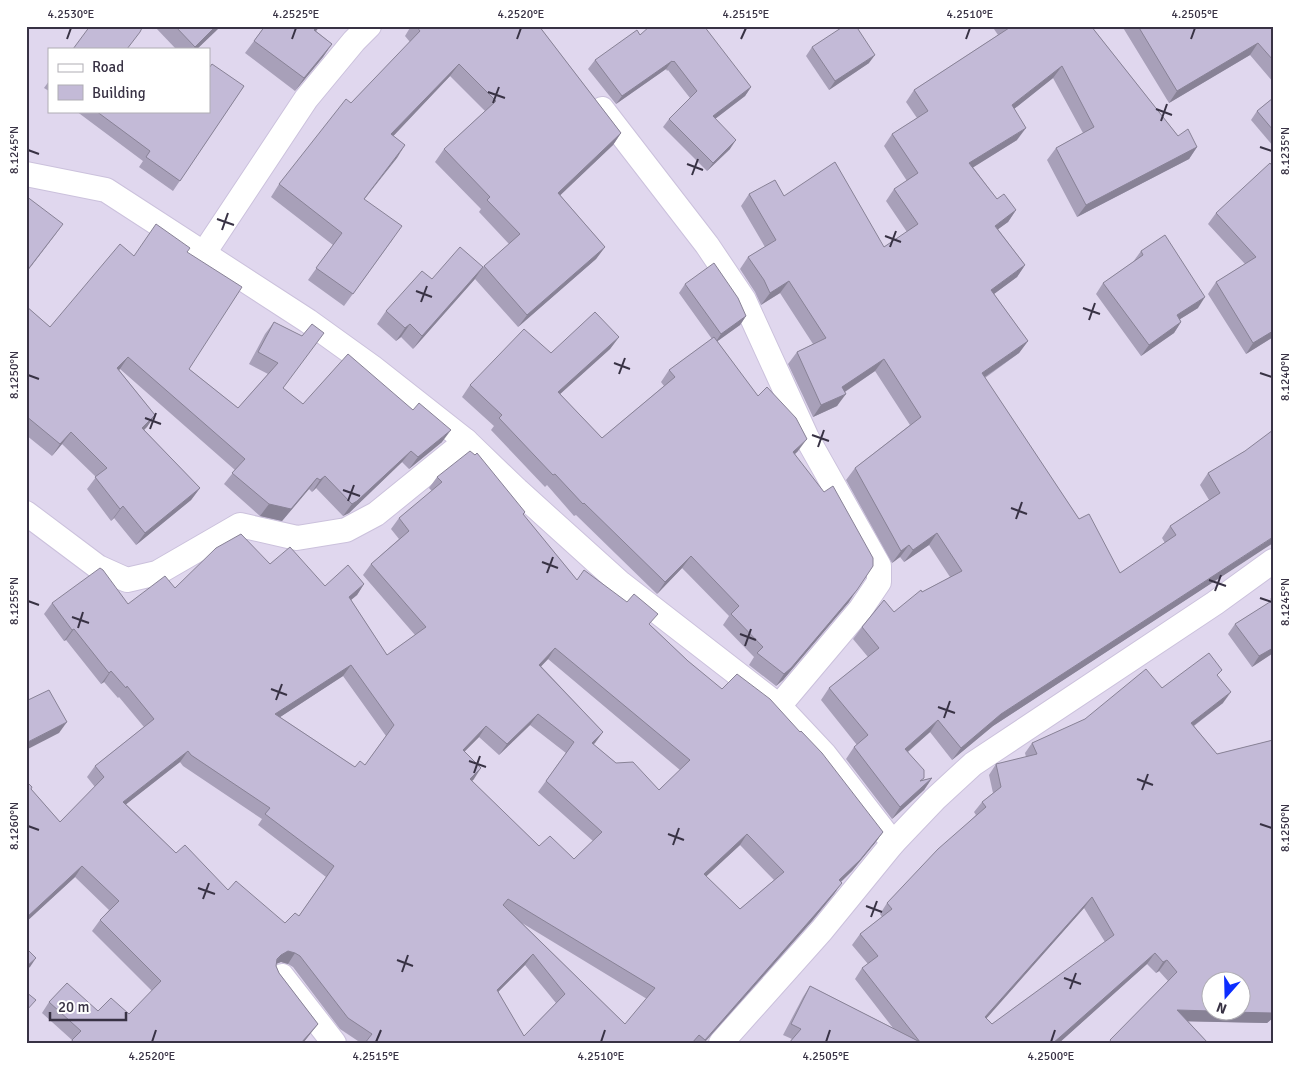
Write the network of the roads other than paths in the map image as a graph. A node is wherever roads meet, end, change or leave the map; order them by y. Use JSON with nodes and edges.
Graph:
{"nodes":[{"id":1,"x":370,"y":26,"type":"edge"},
{"id":2,"x":586,"y":89,"type":"edge"},
{"id":3,"x":26,"y":174,"type":"edge"},
{"id":4,"x":204,"y":253,"type":"junction"},
{"id":5,"x":466,"y":440,"type":"junction"},
{"id":6,"x":26,"y":513,"type":"edge"},
{"id":7,"x":1273,"y":561,"type":"edge"},
{"id":8,"x":779,"y":706,"type":"junction"},
{"id":9,"x":893,"y":843,"type":"junction"},
{"id":10,"x":282,"y":976,"type":"edge"},
{"id":11,"x":334,"y":1043,"type":"edge"},
{"id":12,"x":721,"y":1043,"type":"edge"}],
"edges":[{"from":1,"to":4,"type":"street"},
{"from":2,"to":8,"type":"street"},
{"from":3,"to":4,"type":"street"},
{"from":4,"to":5,"type":"street"},
{"from":5,"to":6,"type":"street"},
{"from":5,"to":8,"type":"street"},
{"from":7,"to":9,"type":"street"},
{"from":8,"to":9,"type":"street"},
{"from":9,"to":12,"type":"street"},
{"from":10,"to":11,"type":"street"}]}
